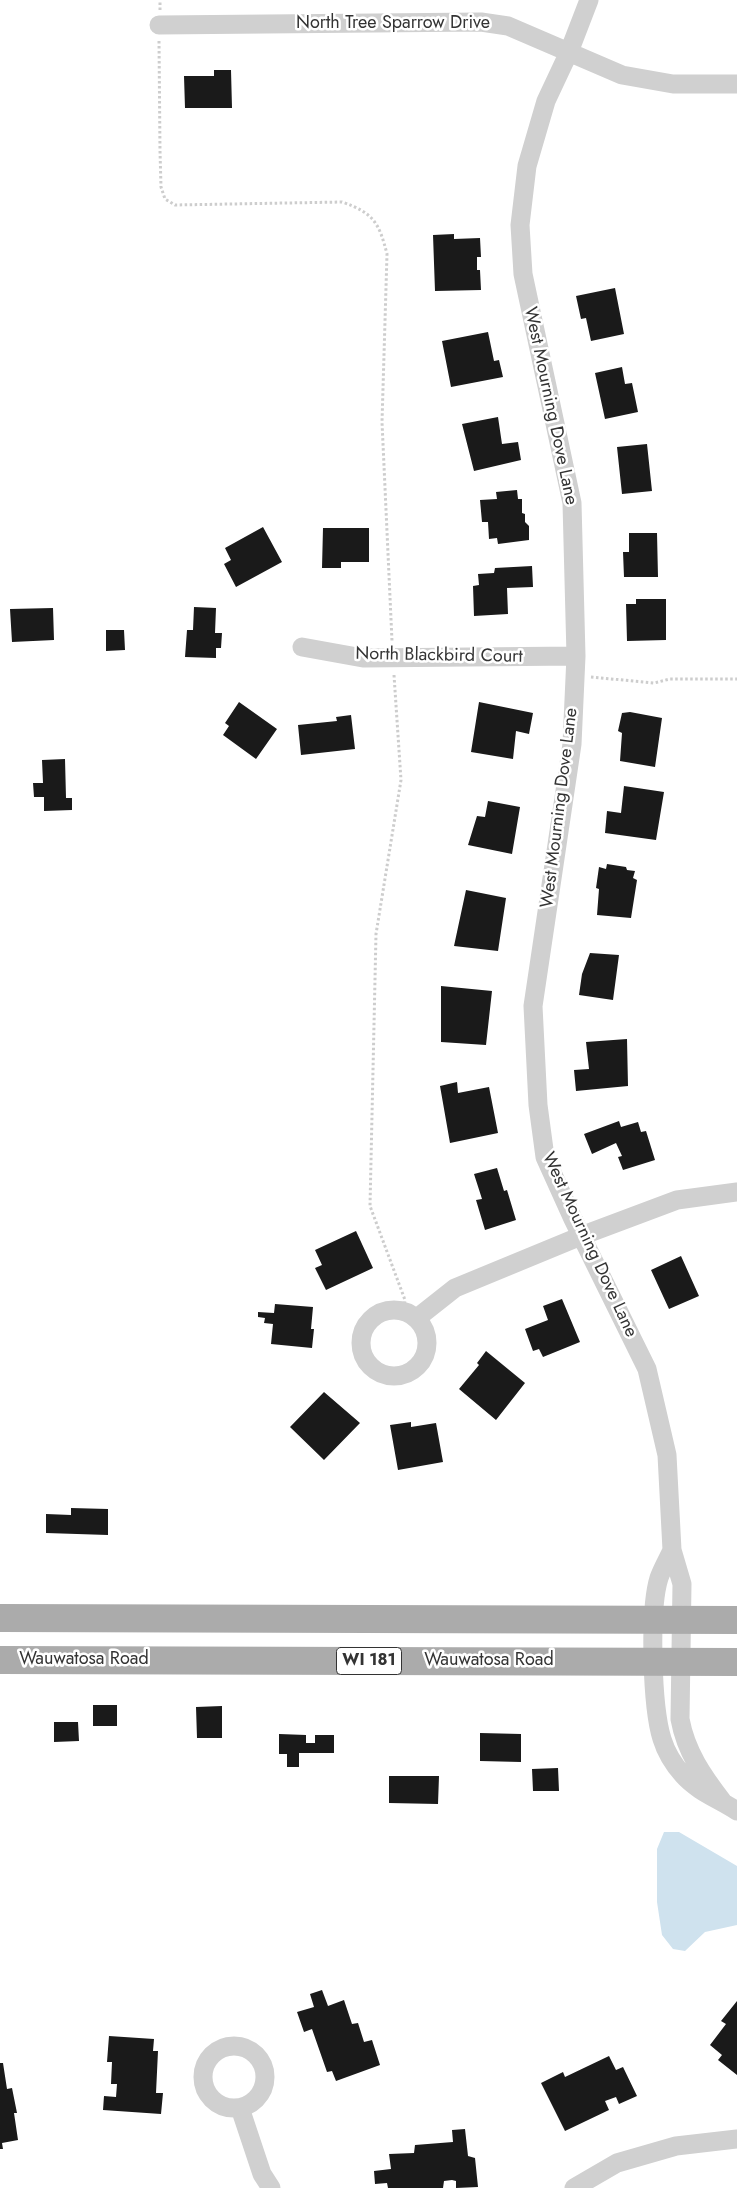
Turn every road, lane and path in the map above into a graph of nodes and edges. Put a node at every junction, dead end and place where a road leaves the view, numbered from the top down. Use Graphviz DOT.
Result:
graph roads {
  1 [pos="160,0"];
  2 [pos="589,0"];
  3 [pos="159,25"];
  4 [pos="569,52"];
  5 [pos="737,84"];
  6 [pos="302,647"];
  7 [pos="576,656"];
  8 [pos="393,659"];
  9 [pos="575,678"];
  10 [pos="737,678"];
  11 [pos="737,1192"];
  12 [pos="581,1236"];
  13 [pos="410,1315"];
  14 [pos="672,1550"];
  15 [pos="0,1618"];
  16 [pos="654,1619"];
  17 [pos="681,1619"];
  18 [pos="737,1620"];
  19 [pos="0,1660"];
  20 [pos="667,1661"];
  21 [pos="737,1662"];
  22 [pos="730,1806"];
  23 [pos="240,2108"];
  24 [pos="737,2139"];
  25 [pos="272,2188"];
  26 [pos="574,2188"];
  1 -- 3 [label="path"];
  2 -- 4 [label="street, West Mourning Dove Lane"];
  3 -- 4 [label="street, North Tree Sparrow Drive"];
  3 -- 8 [label="path"];
  4 -- 5 [label="street, North Tree Sparrow Drive"];
  4 -- 7 [label="street, West Mourning Dove Lane"];
  6 -- 8 [label="street, North Blackbird Court"];
  7 -- 8 [label="street, North Blackbird Court"];
  7 -- 9 [label="street, West Mourning Dove Lane"];
  8 -- 13 [label="path"];
  9 -- 10 [label="path"];
  9 -- 12 [label="street, West Mourning Dove Lane"];
  11 -- 12 [label="street"];
  12 -- 13 [label="street"];
  12 -- 14 [label="street, West Mourning Dove Lane"];
  14 -- 16 [label="street"];
  14 -- 17 [label="street"];
  15 -- 16 [label="main road"];
  16 -- 17 [label="main road"];
  16 -- 20 [label="street"];
  17 -- 18 [label="main road"];
  17 -- 20 [label="street"];
  19 -- 20 [label="main road, Wauwatosa Road / WI 181"];
  20 -- 21 [label="main road, Wauwatosa Road / WI 181"];
  20 -- 22 [label="street"];
  20 -- 22 [label="street"];
  23 -- 25 [label="street"];
  24 -- 26 [label="street"];
}
